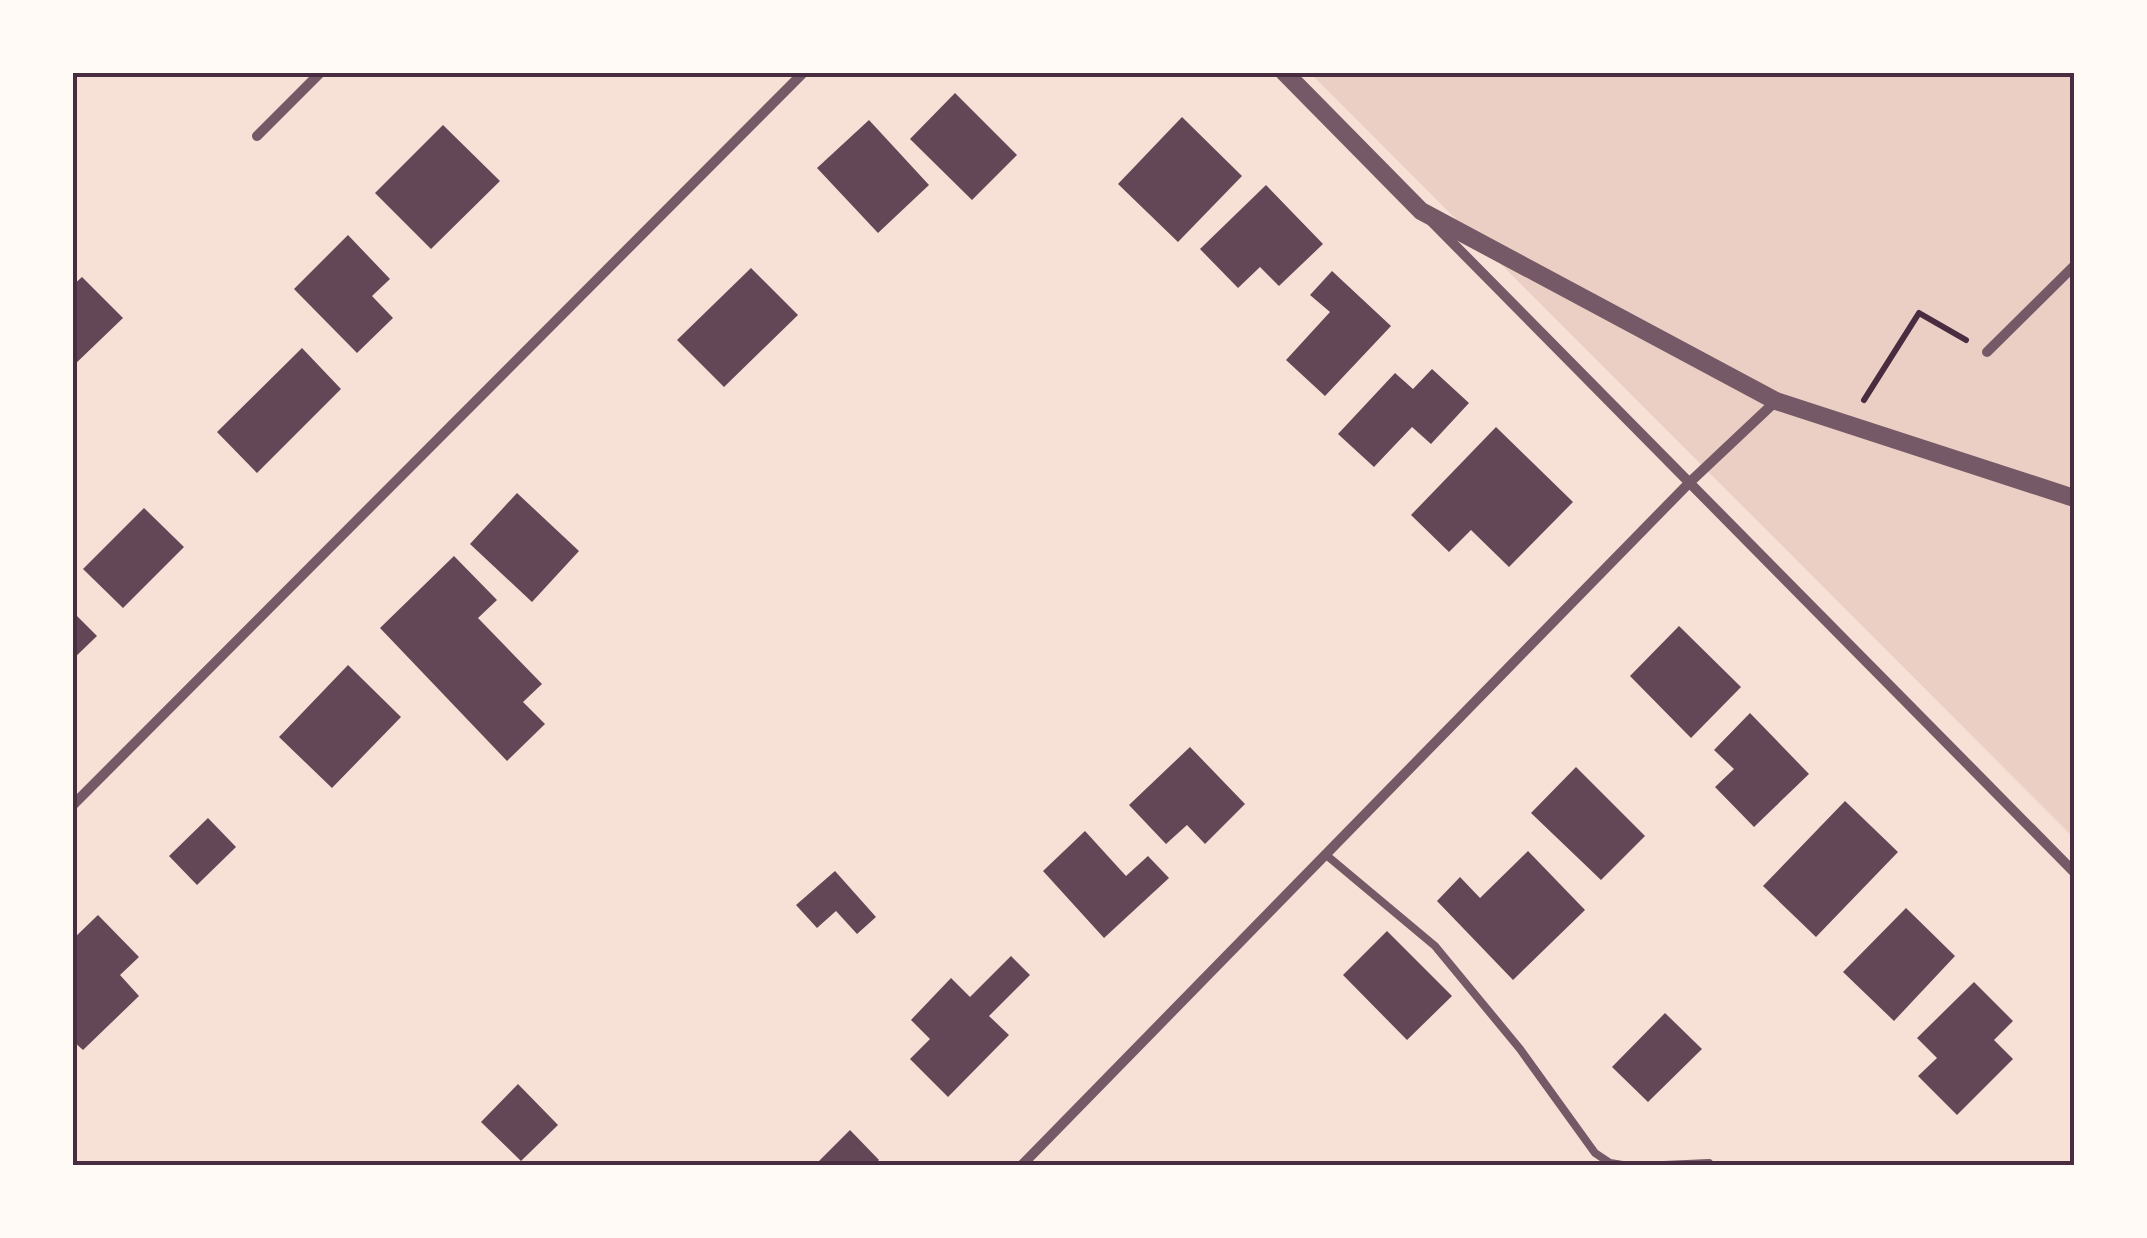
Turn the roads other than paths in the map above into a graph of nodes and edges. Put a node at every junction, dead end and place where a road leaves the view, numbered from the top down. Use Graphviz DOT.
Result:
graph roads {
  1 [pos="321,72"];
  2 [pos="804,72"];
  3 [pos="1284,72"];
  4 [pos="258,136"];
  5 [pos="1421,212"];
  6 [pos="2074,266"];
  7 [pos="1987,352"];
  8 [pos="1776,402"];
  9 [pos="1690,482"];
  10 [pos="2074,498"];
  11 [pos="72,806"];
  12 [pos="1325,854"];
  13 [pos="2074,872"];
  14 [pos="1709,1163"];
  15 [pos="1021,1166"];
  16 [pos="1629,1166"];
  17 [pos="1641,1166"];
  1 -- 4 [label="street"];
  2 -- 11 [label="street"];
  3 -- 5 [label="street"];
  5 -- 8 [label="street"];
  5 -- 9 [label="street"];
  6 -- 7 [label="street"];
  8 -- 9 [label="street"];
  8 -- 10 [label="street"];
  9 -- 12 [label="street"];
  9 -- 13 [label="street"];
  12 -- 15 [label="street"];
  12 -- 16 [label="lane"];
  14 -- 17 [label="lane"];
}
